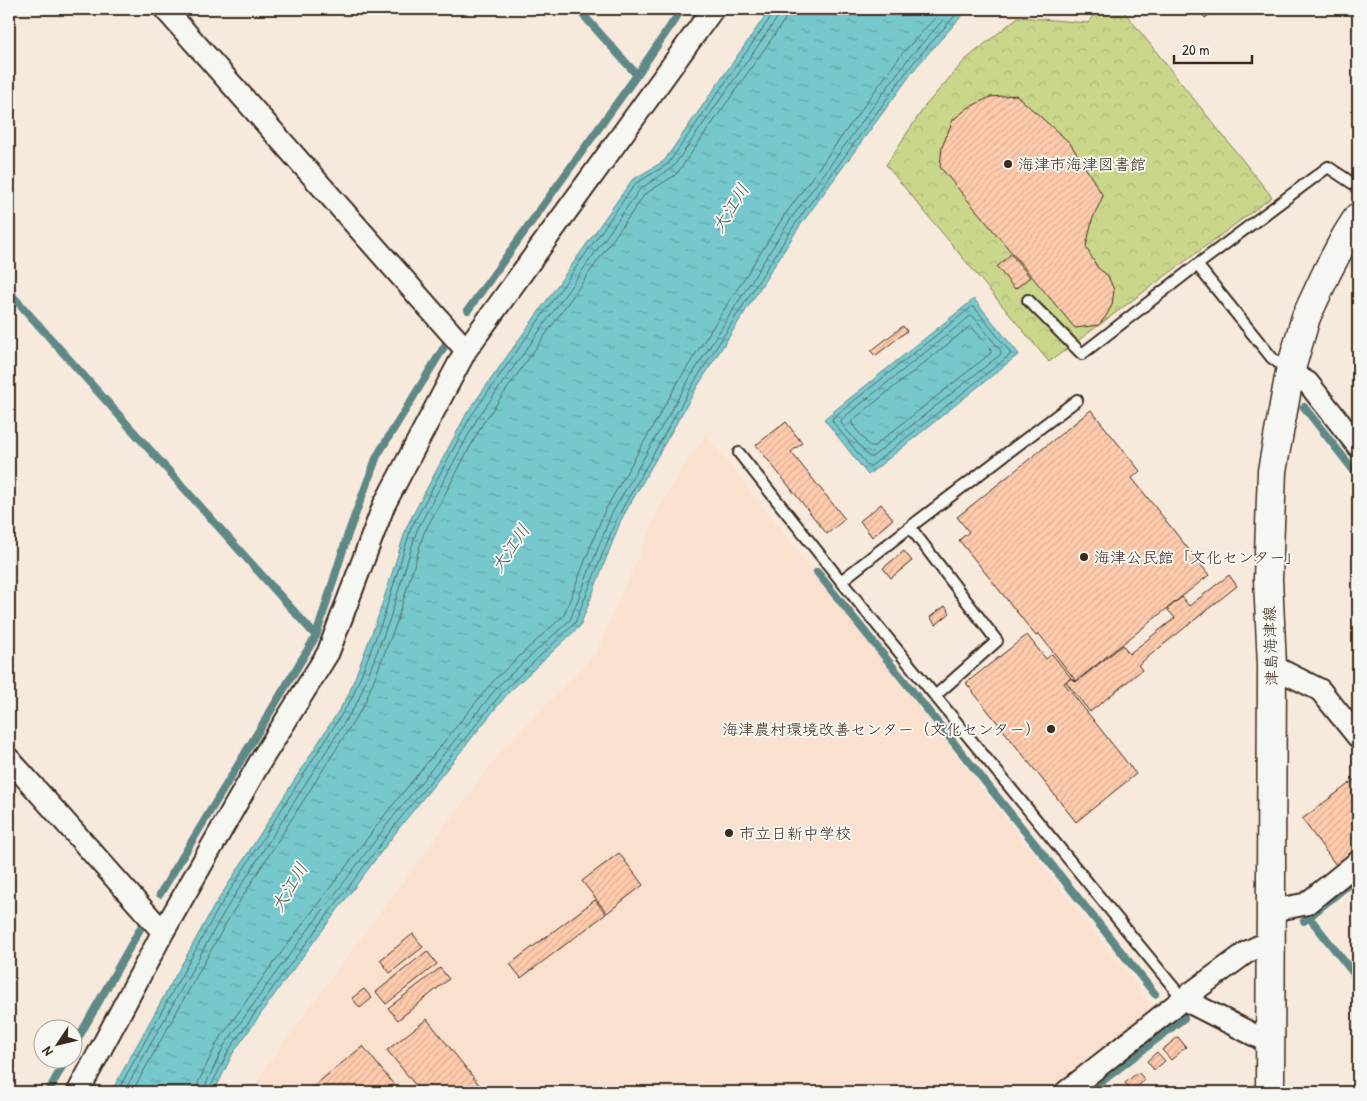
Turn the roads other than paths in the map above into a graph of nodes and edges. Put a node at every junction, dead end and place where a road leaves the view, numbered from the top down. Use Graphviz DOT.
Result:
graph roads {
  1 [pos="165,9"];
  2 [pos="713,9"];
  3 [pos="1358,187"];
  4 [pos="1358,216"];
  5 [pos="1197,265"];
  6 [pos="1028,300"];
  7 [pos="466,350"];
  8 [pos="1290,372"];
  9 [pos="1077,400"];
  10 [pos="1358,446"];
  11 [pos="739,453"];
  12 [pos="910,527"];
  13 [pos="842,581"];
  14 [pos="1272,666"];
  15 [pos="935,696"];
  16 [pos="1358,737"];
  17 [pos="9,758"];
  18 [pos="1358,862"];
  19 [pos="1271,907"];
  20 [pos="163,932"];
  21 [pos="1270,941"];
  22 [pos="1183,999"];
  23 [pos="1270,1042"];
  24 [pos="78,1092"];
  25 [pos="1066,1092"];
  26 [pos="1270,1092"];
  1 -- 7 [label="street"];
  2 -- 7 [label="street"];
  3 -- 5 [label="lane"];
  4 -- 8 [label="main road, 津島海津線"];
  5 -- 6 [label="lane"];
  5 -- 8 [label="lane"];
  7 -- 20 [label="street"];
  8 -- 10 [label="street"];
  8 -- 14 [label="main road, 津島海津線"];
  9 -- 12 [label="lane"];
  11 -- 13 [label="lane"];
  12 -- 13 [label="lane"];
  12 -- 15 [label="lane"];
  13 -- 15 [label="lane"];
  14 -- 16 [label="street"];
  14 -- 19 [label="main road, 津島海津線"];
  15 -- 22 [label="lane"];
  17 -- 20 [label="street"];
  18 -- 19 [label="street"];
  19 -- 21 [label="main road, 津島海津線"];
  20 -- 24 [label="street"];
  21 -- 22 [label="street"];
  21 -- 23 [label="main road, 津島海津線"];
  22 -- 23 [label="street"];
  22 -- 25 [label="street"];
  23 -- 26 [label="main road, 津島海津線"];
}
